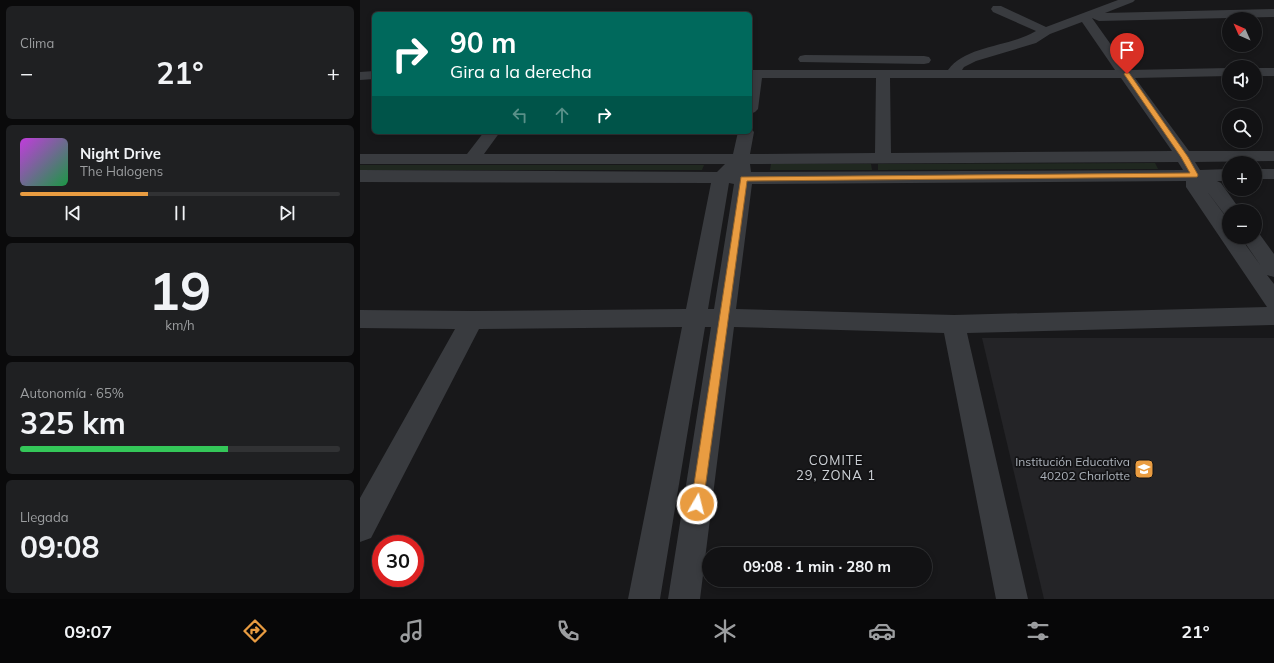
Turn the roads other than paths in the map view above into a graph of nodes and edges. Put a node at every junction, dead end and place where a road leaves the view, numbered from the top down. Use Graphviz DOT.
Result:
graph roads {
  1 [pos="1100,0"];
  2 [pos="1129,0"];
  3 [pos="1112,6"];
  4 [pos="997,9"];
  5 [pos="1274,13"];
  6 [pos="1086,17"];
  7 [pos="1046,31"];
  8 [pos="805,59"];
  9 [pos="963,62"];
  10 [pos="1222,72"];
  11 [pos="1262,72"];
  12 [pos="1274,72"];
  13 [pos="753,74"];
  14 [pos="1127,74"];
  15 [pos="372,75"];
  16 [pos="883,75"];
  17 [pos="951,75"];
  18 [pos="360,76"];
  19 [pos="752,86"];
  20 [pos="491,134"];
  21 [pos="745,134"];
  22 [pos="1274,156"];
  23 [pos="1184,157"];
  24 [pos="883,158"];
  25 [pos="360,159"];
  26 [pos="472,159"];
  27 [pos="735,172"];
  28 [pos="1262,174"];
  29 [pos="1274,174"];
  30 [pos="1195,175"];
  31 [pos="1222,175"];
  32 [pos="360,176"];
  33 [pos="1227,204"];
  34 [pos="1222,227"];
  35 [pos="1234,244"];
  36 [pos="1256,244"];
  37 [pos="1274,269"];
  38 [pos="1274,301"];
  39 [pos="1274,316"];
  40 [pos="695,318"];
  41 [pos="723,318"];
  42 [pos="360,319"];
  43 [pos="472,320"];
  44 [pos="954,324"];
  45 [pos="360,527"];
  46 [pos="644,599"];
  47 [pos="684,599"];
  48 [pos="1012,599"];
  1 -- 3 [label="street"];
  2 -- 3 [label="street"];
  3 -- 6 [label="street"];
  4 -- 7 [label="street"];
  5 -- 6 [label="street"];
  6 -- 7 [label="street"];
  6 -- 14 [label="street"];
  7 -- 9 [label="street"];
  8 -- 9 [label="street"];
  9 -- 17 [label="street"];
  10 -- 14 [label="street"];
  11 -- 12 [label="street"];
  13 -- 16 [label="street"];
  13 -- 19 [label="street"];
  14 -- 17 [label="street"];
  14 -- 23 [label="street"];
  15 -- 18 [label="street"];
  16 -- 17 [label="street"];
  16 -- 24 [label="street"];
  20 -- 26 [label="street"];
  21 -- 27 [label="street"];
  22 -- 23 [label="street"];
  23 -- 24 [label="street"];
  23 -- 30 [label="street"];
  24 -- 27 [label="street"];
  25 -- 26 [label="street"];
  26 -- 27 [label="street"];
  27 -- 30 [label="street"];
  27 -- 32 [label="street"];
  27 -- 40 [label="street"];
  27 -- 41 [label="street"];
  28 -- 29 [label="street"];
  30 -- 31 [label="street"];
  30 -- 33 [label="street"];
  30 -- 34 [label="street"];
  35 -- 38 [label="street"];
  36 -- 37 [label="street"];
  39 -- 44 [label="street"];
  40 -- 41 [label="street"];
  40 -- 43 [label="street"];
  40 -- 46 [label="street"];
  41 -- 44 [label="street"];
  41 -- 47 [label="street"];
  42 -- 43 [label="street"];
  43 -- 45 [label="street"];
  44 -- 48 [label="street"];
}
